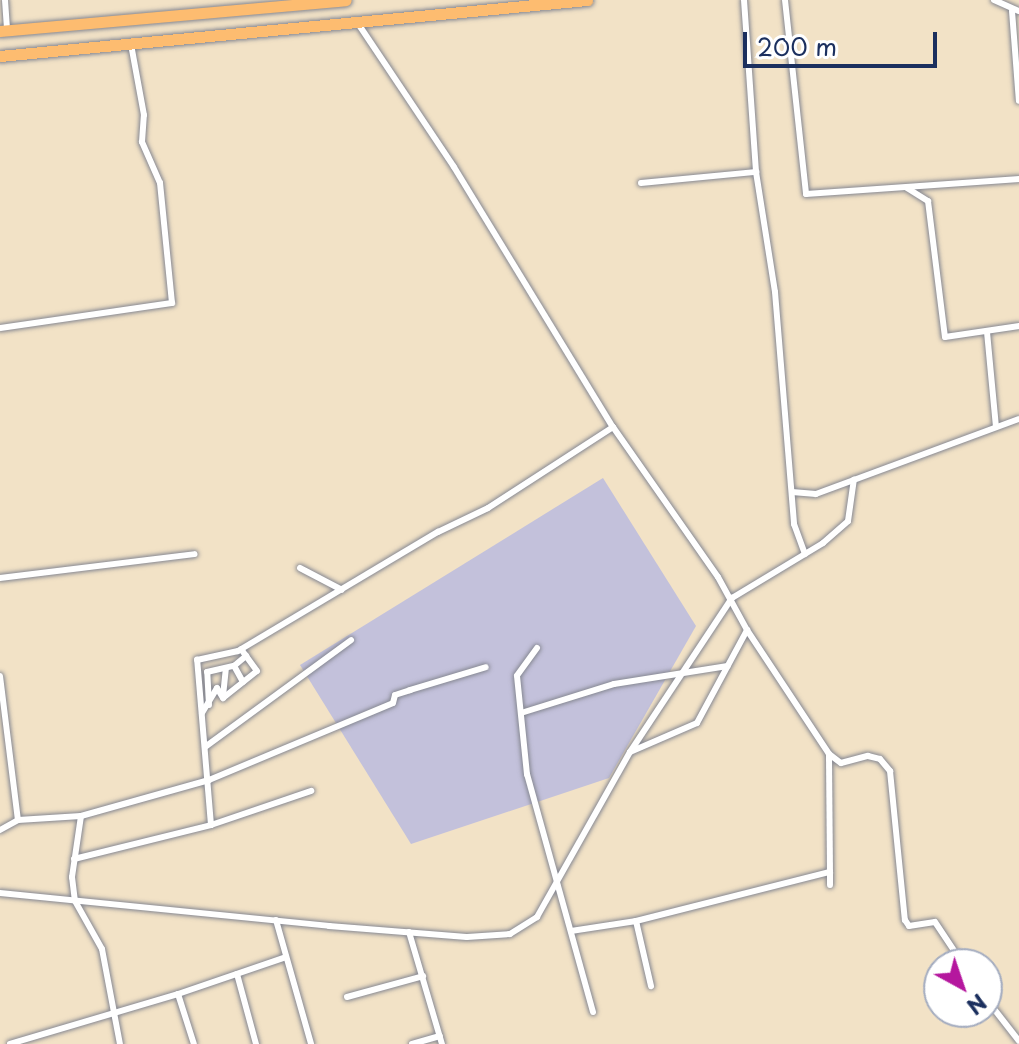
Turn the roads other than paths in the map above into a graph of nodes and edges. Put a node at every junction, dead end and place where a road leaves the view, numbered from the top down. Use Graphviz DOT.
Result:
graph roads {
  1 [pos="5,0"];
  2 [pos="346,0"];
  3 [pos="587,0"];
  4 [pos="744,0"];
  5 [pos="785,0"];
  6 [pos="994,0"];
  7 [pos="322,1"];
  8 [pos="1015,11"];
  9 [pos="357,22"];
  10 [pos="4,30"];
  11 [pos="131,44"];
  12 [pos="0,56"];
  13 [pos="1019,101"];
  14 [pos="756,172"];
  15 [pos="1019,179"];
  16 [pos="641,183"];
  17 [pos="904,187"];
  18 [pos="1019,326"];
  19 [pos="0,328"];
  20 [pos="987,332"];
  21 [pos="1019,419"];
  22 [pos="613,427"];
  23 [pos="996,427"];
  24 [pos="854,479"];
  25 [pos="792,492"];
  26 [pos="195,554"];
  27 [pos="805,554"];
  28 [pos="300,568"];
  29 [pos="0,578"];
  30 [pos="342,590"];
  31 [pos="732,598"];
  32 [pos="747,630"];
  33 [pos="351,640"];
  34 [pos="537,648"];
  35 [pos="241,649"];
  36 [pos="246,656"];
  37 [pos="728,666"];
  38 [pos="230,667"];
  39 [pos="486,667"];
  40 [pos="0,676"];
  41 [pos="677,676"];
  42 [pos="243,682"];
  43 [pos="223,698"];
  44 [pos="209,708"];
  45 [pos="202,713"];
  46 [pos="521,713"];
  47 [pos="205,747"];
  48 [pos="630,752"];
  49 [pos="829,754"];
  50 [pos="209,780"];
  51 [pos="311,791"];
  52 [pos="81,816"];
  53 [pos="18,820"];
  54 [pos="211,825"];
  55 [pos="0,830"];
  56 [pos="74,859"];
  57 [pos="830,872"];
  58 [pos="558,879"];
  59 [pos="830,885"];
  60 [pos="0,893"];
  61 [pos="75,901"];
  62 [pos="276,920"];
  63 [pos="636,921"];
  64 [pos="571,931"];
  65 [pos="409,932"];
  66 [pos="952,948"];
  67 [pos="286,957"];
  68 [pos="237,974"];
  69 [pos="423,976"];
  70 [pos="651,986"];
  71 [pos="178,994"];
  72 [pos="347,997"];
  73 [pos="593,1012"];
  74 [pos="112,1015"];
  75 [pos="1003,1024"];
  76 [pos="440,1036"];
  77 [pos="1014,1041"];
  78 [pos="10,1044"];
  79 [pos="120,1044"];
  80 [pos="194,1044"];
  81 [pos="256,1044"];
  82 [pos="311,1044"];
  83 [pos="412,1044"];
  84 [pos="442,1044"];
  1 -- 10 [label="street"];
  2 -- 7 [label="highway"];
  3 -- 9 [label="highway"];
  4 -- 14 [label="street"];
  5 -- 17 [label="street"];
  6 -- 8 [label="street"];
  7 -- 10 [label="highway"];
  8 -- 13 [label="street"];
  9 -- 11 [label="highway"];
  9 -- 22 [label="street"];
  11 -- 12 [label="highway"];
  11 -- 19 [label="street"];
  14 -- 16 [label="street"];
  14 -- 25 [label="street"];
  15 -- 17 [label="street"];
  17 -- 20 [label="street"];
  18 -- 20 [label="street"];
  20 -- 23 [label="street"];
  21 -- 23 [label="street"];
  22 -- 30 [label="street"];
  22 -- 31 [label="street"];
  23 -- 24 [label="street"];
  24 -- 25 [label="street"];
  24 -- 27 [label="street"];
  25 -- 27 [label="street"];
  26 -- 29 [label="street"];
  27 -- 31 [label="street"];
  28 -- 30 [label="street"];
  30 -- 35 [label="street"];
  31 -- 32 [label="street"];
  31 -- 41 [label="street"];
  32 -- 37 [label="street"];
  32 -- 49 [label="street"];
  33 -- 47 [label="street"];
  34 -- 46 [label="street"];
  35 -- 36 [label="street"];
  35 -- 45 [label="street"];
  36 -- 38 [label="street"];
  36 -- 42 [label="street"];
  37 -- 41 [label="street"];
  37 -- 48 [label="street"];
  38 -- 42 [label="street"];
  38 -- 43 [label="street"];
  38 -- 44 [label="street"];
  39 -- 50 [label="street"];
  40 -- 53 [label="street"];
  41 -- 46 [label="street"];
  41 -- 48 [label="street"];
  42 -- 43 [label="street"];
  43 -- 44 [label="street"];
  44 -- 45 [label="street"];
  45 -- 47 [label="street"];
  46 -- 58 [label="street"];
  47 -- 50 [label="street"];
  48 -- 58 [label="street"];
  49 -- 57 [label="street"];
  49 -- 66 [label="street"];
  50 -- 52 [label="street"];
  50 -- 54 [label="street"];
  51 -- 54 [label="street"];
  52 -- 53 [label="street"];
  52 -- 56 [label="street"];
  53 -- 55 [label="street"];
  54 -- 56 [label="street"];
  56 -- 61 [label="street"];
  57 -- 59 [label="street"];
  57 -- 63 [label="street"];
  58 -- 64 [label="street"];
  58 -- 65 [label="street"];
  60 -- 61 [label="street"];
  61 -- 62 [label="street"];
  61 -- 74 [label="street"];
  62 -- 65 [label="street"];
  62 -- 67 [label="street"];
  63 -- 64 [label="street"];
  63 -- 70 [label="street"];
  64 -- 73 [label="street"];
  65 -- 69 [label="street"];
  67 -- 68 [label="street"];
  67 -- 82 [label="street"];
  68 -- 71 [label="street"];
  68 -- 81 [label="street"];
  69 -- 72 [label="street"];
  69 -- 76 [label="street"];
  71 -- 74 [label="street"];
  71 -- 80 [label="street"];
  74 -- 78 [label="street"];
  74 -- 79 [label="street"];
  75 -- 77 [label="street"];
  76 -- 83 [label="street"];
  76 -- 84 [label="street"];
}
